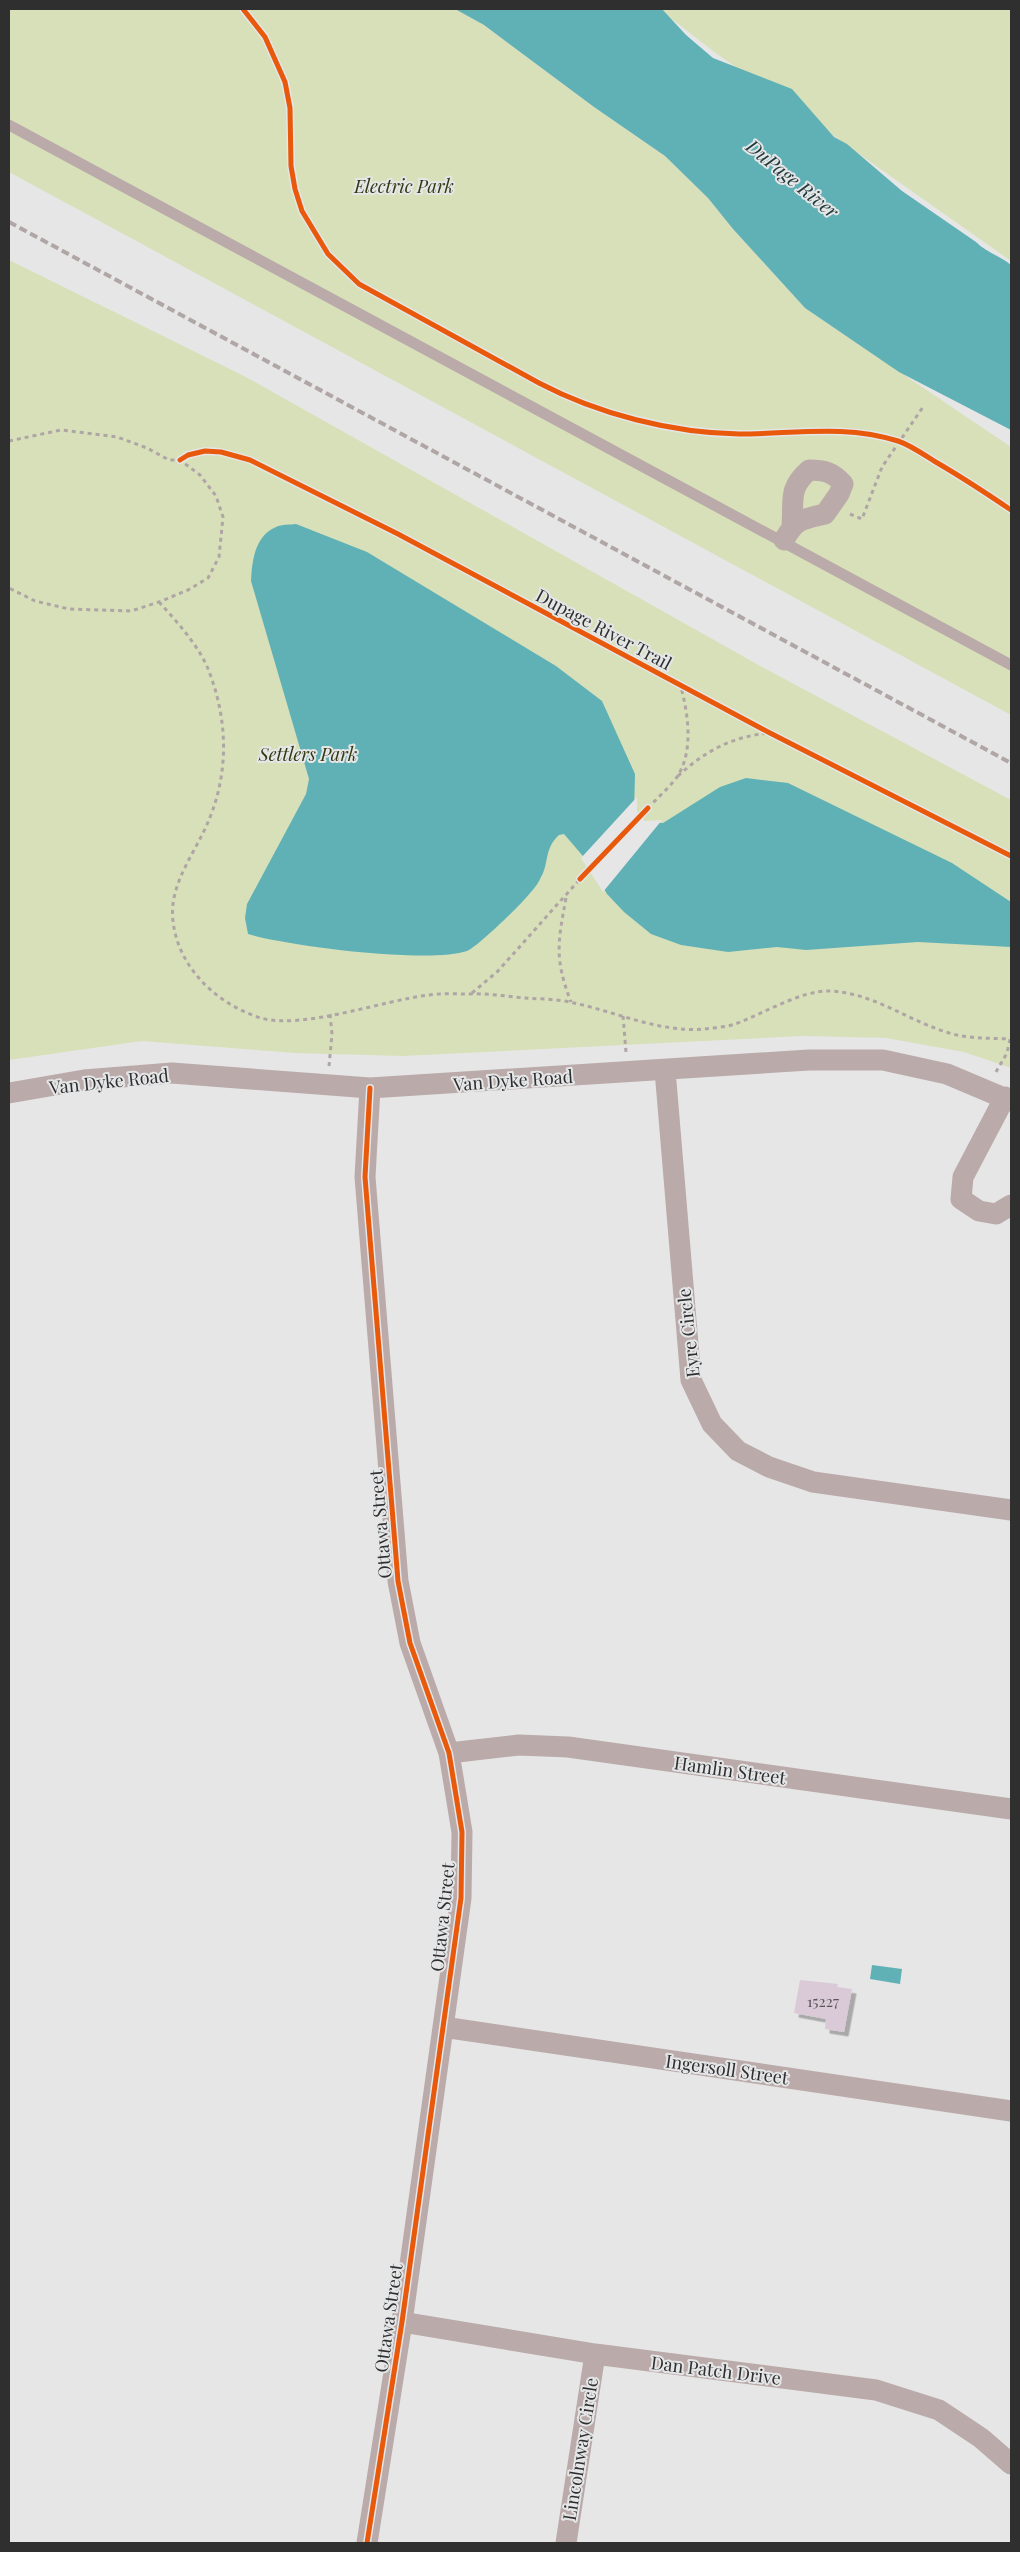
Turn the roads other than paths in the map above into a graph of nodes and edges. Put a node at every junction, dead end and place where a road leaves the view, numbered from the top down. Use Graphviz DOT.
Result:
graph roads {
  1 [pos="9,125"];
  2 [pos="788,533"];
  3 [pos="1011,664"];
  4 [pos="665,1070"];
  5 [pos="370,1088"];
  6 [pos="9,1093"];
  7 [pos="1001,1096"];
  8 [pos="1011,1205"];
  9 [pos="1011,1510"];
  10 [pos="449,1753"];
  11 [pos="1011,1809"];
  12 [pos="443,2027"];
  13 [pos="1011,2111"];
  14 [pos="402,2322"];
  15 [pos="595,2354"];
  16 [pos="1011,2464"];
  17 [pos="367,2543"];
  18 [pos="566,2543"];
  1 -- 2 [label="lane"];
  2 -- 2 [label="street"];
  2 -- 3 [label="lane"];
  4 -- 5 [label="street, Van Dyke Road"];
  4 -- 7 [label="street, Van Dyke Road"];
  4 -- 9 [label="street, Eyre Circle"];
  5 -- 6 [label="street, Van Dyke Road"];
  5 -- 10 [label="street, Ottawa Street"];
  7 -- 8 [label="street"];
  10 -- 11 [label="street, Hamlin Street"];
  10 -- 12 [label="street, Ottawa Street"];
  12 -- 13 [label="street, Ingersoll Street"];
  12 -- 14 [label="street, Ottawa Street"];
  14 -- 15 [label="street, Dan Patch Drive"];
  14 -- 17 [label="street, Ottawa Street"];
  15 -- 16 [label="street, Dan Patch Drive"];
  15 -- 18 [label="street, Lincolnway Circle"];
}
